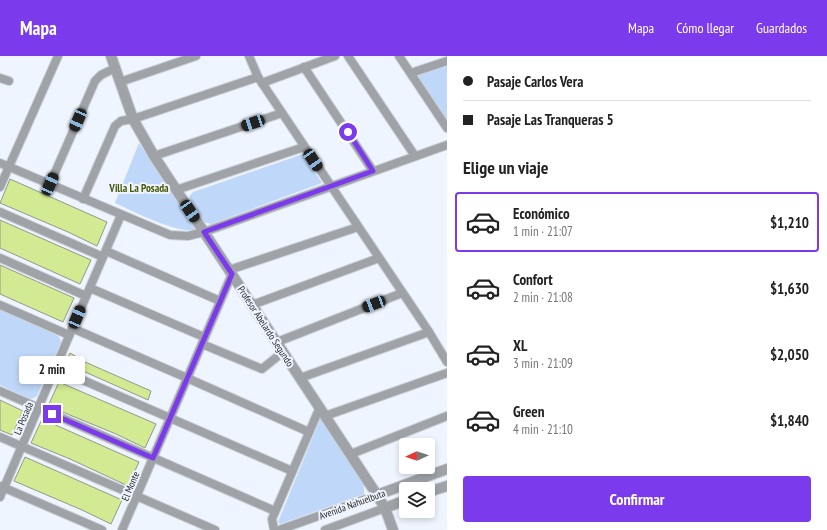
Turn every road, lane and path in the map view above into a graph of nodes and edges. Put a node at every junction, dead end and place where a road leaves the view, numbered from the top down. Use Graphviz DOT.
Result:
graph roads {
  1 [pos="111,56"];
  2 [pos="196,56"];
  3 [pos="249,56"];
  4 [pos="335,56"];
  5 [pos="348,56"];
  6 [pos="399,56"];
  7 [pos="56,57"];
  8 [pos="447,61"];
  9 [pos="304,67"];
  10 [pos="115,68"];
  11 [pos="410,73"];
  12 [pos="0,78"];
  13 [pos="260,80"];
  14 [pos="9,81"];
  15 [pos="120,82"];
  16 [pos="282,113"];
  17 [pos="133,119"];
  18 [pos="447,128"];
  19 [pos="447,144"];
  20 [pos="304,147"];
  21 [pos="154,156"];
  22 [pos="415,156"];
  23 [pos="0,163"];
  24 [pos="9,167"];
  25 [pos="373,171"];
  26 [pos="50,184"];
  27 [pos="330,186"];
  28 [pos="0,187"];
  29 [pos="176,190"];
  30 [pos="84,198"];
  31 [pos="0,212"];
  32 [pos="121,214"];
  33 [pos="358,227"];
  34 [pos="204,232"];
  35 [pos="104,254"];
  36 [pos="0,258"];
  37 [pos="379,258"];
  38 [pos="231,272"];
  39 [pos="90,288"];
  40 [pos="402,293"];
  41 [pos="86,296"];
  42 [pos="220,301"];
  43 [pos="0,305"];
  44 [pos="252,305"];
  45 [pos="71,332"];
  46 [pos="429,332"];
  47 [pos="203,341"];
  48 [pos="277,342"];
  49 [pos="284,352"];
  50 [pos="447,362"];
  51 [pos="55,368"];
  52 [pos="447,373"];
  53 [pos="187,378"];
  54 [pos="300,378"];
  55 [pos="0,392"];
  56 [pos="38,408"];
  57 [pos="323,411"];
  58 [pos="447,416"];
  59 [pos="170,418"];
  60 [pos="309,432"];
  61 [pos="0,437"];
  62 [pos="22,446"];
  63 [pos="351,454"];
  64 [pos="153,458"];
  65 [pos="447,469"];
  66 [pos="292,471"];
  67 [pos="447,486"];
  68 [pos="2,487"];
  69 [pos="435,490"];
  70 [pos="377,494"];
  71 [pos="136,496"];
  72 [pos="0,497"];
  73 [pos="399,503"];
  74 [pos="385,508"];
  75 [pos="275,511"];
  76 [pos="102,530"];
  77 [pos="122,530"];
  78 [pos="215,530"];
  79 [pos="274,530"];
  80 [pos="279,530"];
  81 [pos="325,530"];
  82 [pos="393,530"];
  1 -- 10 [label="street, Profesor Abelardo Segundo"];
  2 -- 15 [label="street"];
  3 -- 13 [label="street"];
  4 -- 9 [label="street"];
  5 -- 22 [label="street"];
  6 -- 11 [label="street"];
  7 -- 24 [label="street"];
  8 -- 11 [label="street"];
  9 -- 13 [label="street"];
  9 -- 25 [label="street"];
  10 -- 15 [label="street, Profesor Abelardo Segundo"];
  10 -- 26 [label="street"];
  11 -- 18 [label="street"];
  12 -- 14 [label="street"];
  13 -- 16 [label="street"];
  13 -- 17 [label="street"];
  15 -- 17 [label="street, Profesor Abelardo Segundo"];
  16 -- 20 [label="street"];
  16 -- 21 [label="street"];
  17 -- 21 [label="street, Profesor Abelardo Segundo"];
  17 -- 30 [label="street"];
  19 -- 22 [label="street"];
  20 -- 27 [label="street"];
  20 -- 29 [label="street"];
  21 -- 29 [label="street, Profesor Abelardo Segundo"];
  22 -- 25 [label="street"];
  23 -- 24 [label="street"];
  24 -- 26 [label="street"];
  24 -- 28 [label="street"];
  25 -- 27 [label="street"];
  26 -- 30 [label="street"];
  27 -- 33 [label="street"];
  27 -- 34 [label="street"];
  29 -- 34 [label="street, Profesor Abelardo Segundo"];
  30 -- 32 [label="street"];
  31 -- 35 [label="street"];
  32 -- 34 [label="street"];
  32 -- 35 [label="street, La Posada"];
  33 -- 37 [label="street"];
  33 -- 38 [label="street"];
  34 -- 38 [label="street, Profesor Abelardo Segundo"];
  35 -- 39 [label="street, La Posada"];
  35 -- 42 [label="street"];
  36 -- 41 [label="street"];
  37 -- 40 [label="street"];
  37 -- 44 [label="street"];
  38 -- 42 [label="street, El Monte"];
  38 -- 44 [label="street, Profesor Abelardo Segundo"];
  39 -- 41 [label="street, La Posada"];
  39 -- 47 [label="street"];
  40 -- 46 [label="street"];
  40 -- 48 [label="street"];
  41 -- 45 [label="street, La Posada"];
  42 -- 47 [label="street, El Monte"];
  43 -- 45 [label="street"];
  44 -- 48 [label="street, Profesor Abelardo Segundo"];
  45 -- 51 [label="street, La Posada"];
  45 -- 53 [label="street"];
  46 -- 50 [label="street"];
  46 -- 54 [label="street"];
  47 -- 49 [label="street"];
  47 -- 53 [label="street, El Monte"];
  48 -- 49 [label="street, Profesor Abelardo Segundo"];
  49 -- 54 [label="street, Profesor Abelardo Segundo"];
  51 -- 56 [label="street, La Posada"];
  51 -- 59 [label="street"];
  52 -- 57 [label="street"];
  53 -- 59 [label="street, El Monte"];
  53 -- 60 [label="street"];
  54 -- 57 [label="street, Profesor Abelardo Segundo"];
  55 -- 56 [label="street"];
  56 -- 62 [label="street, La Posada"];
  56 -- 64 [label="street"];
  57 -- 60 [label="street"];
  57 -- 63 [label="street, Profesor Abelardo Segundo"];
  58 -- 63 [label="street"];
  59 -- 64 [label="street, El Monte"];
  59 -- 66 [label="street"];
  60 -- 66 [label="street"];
  61 -- 62 [label="street"];
  62 -- 68 [label="street, La Posada"];
  62 -- 71 [label="street"];
  63 -- 70 [label="street, Profesor Abelardo Segundo"];
  64 -- 71 [label="street, El Monte"];
  64 -- 75 [label="street"];
  65 -- 70 [label="street, Avenida Nahuelbuta"];
  66 -- 75 [label="street"];
  67 -- 69 [label="street"];
  68 -- 72 [label="street, La Posada"];
  68 -- 76 [label="street"];
  70 -- 74 [label="street, Profesor Abelardo Segundo"];
  70 -- 80 [label="street, Avenida Nahuelbuta"];
  71 -- 77 [label="street, El Monte"];
  71 -- 78 [label="street"];
  73 -- 74 [label="street, Avenida Nahuelbuta"];
  74 -- 81 [label="street, Avenida Nahuelbuta"];
  74 -- 82 [label="street, Profesor Abelardo Segundo"];
  75 -- 79 [label="street"];
}
